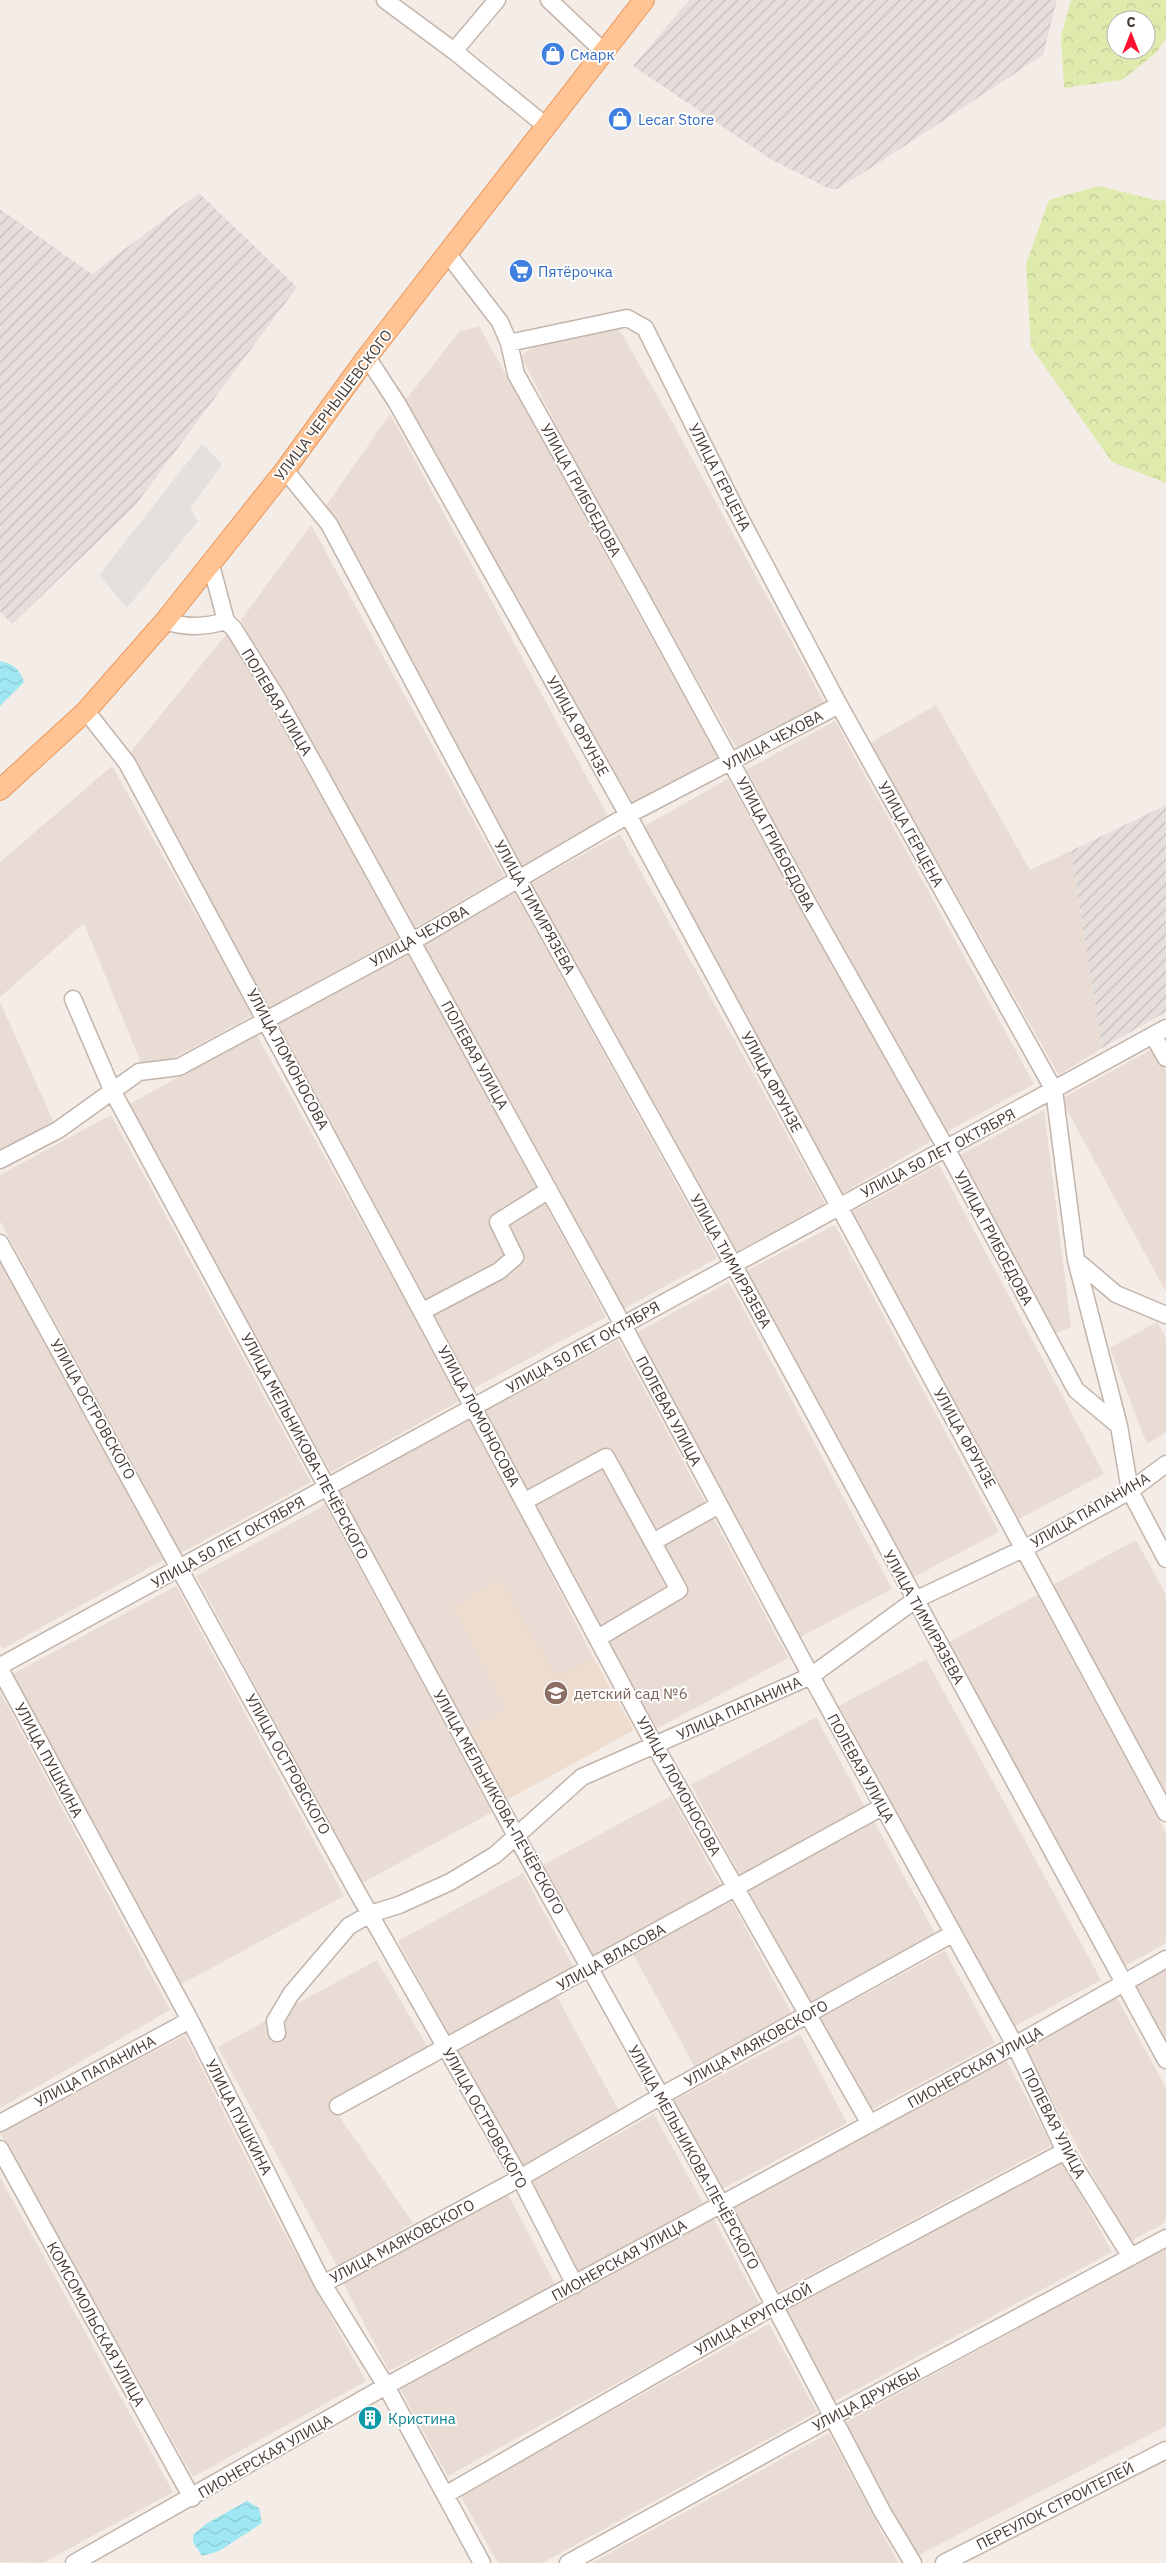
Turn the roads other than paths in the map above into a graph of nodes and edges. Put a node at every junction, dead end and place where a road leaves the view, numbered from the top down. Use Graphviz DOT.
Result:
graph roads {
  1 [pos="385,0"];
  2 [pos="498,0"];
  3 [pos="549,0"];
  4 [pos="644,0"];
  5 [pos="454,51"];
  6 [pos="604,52"];
  7 [pos="546,126"];
  8 [pos="447,253"];
  9 [pos="509,343"];
  10 [pos="367,357"];
  11 [pos="285,470"];
  12 [pos="210,565"];
  13 [pos="165,621"];
  14 [pos="226,621"];
  15 [pos="839,705"];
  16 [pos="86,711"];
  17 [pos="732,762"];
  18 [pos="0,790"];
  19 [pos="628,815"];
  20 [pos="519,880"];
  21 [pos="412,940"];
  22 [pos="73,999"];
  23 [pos="267,1019"];
  24 [pos="1160,1032"];
  25 [pos="1166,1058"];
  26 [pos="1054,1090"];
  27 [pos="113,1092"];
  28 [pos="946,1148"];
  29 [pos="0,1160"];
  30 [pos="549,1190"];
  31 [pos="838,1206"];
  32 [pos="0,1243"];
  33 [pos="1076,1260"];
  34 [pos="733,1264"];
  35 [pos="423,1311"];
  36 [pos="1166,1315"];
  37 [pos="623,1325"];
  38 [pos="474,1407"];
  39 [pos="1120,1426"];
  40 [pos="1166,1464"];
  41 [pos="328,1488"];
  42 [pos="1130,1490"];
  43 [pos="525,1501"];
  44 [pos="719,1504"];
  45 [pos="653,1542"];
  46 [pos="1025,1548"];
  47 [pos="1166,1559"];
  48 [pos="181,1568"];
  49 [pos="914,1600"];
  50 [pos="598,1638"];
  51 [pos="0,1667"];
  52 [pos="811,1676"];
  53 [pos="656,1746"];
  54 [pos="882,1807"];
  55 [pos="1166,1813"];
  56 [pos="516,1834"];
  57 [pos="736,1889"];
  58 [pos="370,1914"];
  59 [pos="952,1934"];
  60 [pos="1166,1959"];
  61 [pos="590,1969"];
  62 [pos="1125,1984"];
  63 [pos="808,2014"];
  64 [pos="190,2020"];
  65 [pos="276,2033"];
  66 [pos="1015,2045"];
  67 [pos="445,2047"];
  68 [pos="1166,2060"];
  69 [pos="661,2096"];
  70 [pos="338,2106"];
  71 [pos="0,2123"];
  72 [pos="870,2124"];
  73 [pos="0,2149"];
  74 [pos="1065,2151"];
  75 [pos="520,2178"];
  76 [pos="721,2204"];
  77 [pos="1166,2238"];
  78 [pos="1131,2257"];
  79 [pos="323,2284"];
  80 [pos="575,2286"];
  81 [pos="774,2306"];
  82 [pos="386,2386"];
  83 [pos="832,2417"];
  84 [pos="1166,2450"];
  85 [pos="445,2494"];
  86 [pos="192,2498"];
  87 [pos="74,2563"];
  88 [pos="482,2563"];
  89 [pos="568,2563"];
  90 [pos="913,2563"];
  91 [pos="944,2563"];
  1 -- 5 [label="street"];
  2 -- 5 [label="street"];
  3 -- 6 [label="street"];
  4 -- 6 [label="main road, УЛИЦА ЧЕРНЫШЕВСКОГО"];
  5 -- 7 [label="street"];
  6 -- 7 [label="main road, УЛИЦА ЧЕРНЫШЕВСКОГО"];
  7 -- 8 [label="main road, УЛИЦА ЧЕРНЫШЕВСКОГО"];
  8 -- 9 [label="street, УЛИЦА ГРИБОЕДОВА"];
  8 -- 10 [label="main road, УЛИЦА ЧЕРНЫШЕВСКОГО"];
  9 -- 15 [label="street, УЛИЦА ГЕРЦЕНА"];
  9 -- 17 [label="street, УЛИЦА ГРИБОЕДОВА"];
  10 -- 11 [label="main road, УЛИЦА ЧЕРНЫШЕВСКОГО"];
  10 -- 19 [label="street, УЛИЦА ФРУНЗЕ"];
  11 -- 12 [label="main road, УЛИЦА ЧЕРНЫШЕВСКОГО"];
  11 -- 20 [label="street, УЛИЦА ТИМИРЯЗЕВА"];
  12 -- 13 [label="main road, УЛИЦА ЧЕРНЫШЕВСКОГО"];
  12 -- 14 [label="street, ПОЛЕВАЯ УЛИЦА"];
  13 -- 14 [label="street"];
  13 -- 16 [label="main road, УЛИЦА ЧЕРНЫШЕВСКОГО"];
  14 -- 21 [label="street, ПОЛЕВАЯ УЛИЦА"];
  15 -- 17 [label="street, УЛИЦА ЧЕХОВА"];
  15 -- 26 [label="street, УЛИЦА ГЕРЦЕНА"];
  16 -- 18 [label="main road, УЛИЦА ЧЕРНЫШЕВСКОГО"];
  16 -- 23 [label="street, УЛИЦА ЛОМОНОСОВА"];
  17 -- 19 [label="street, УЛИЦА ЧЕХОВА"];
  17 -- 28 [label="street, УЛИЦА ГРИБОЕДОВА"];
  19 -- 20 [label="street, УЛИЦА ЧЕХОВА"];
  19 -- 31 [label="street, УЛИЦА ФРУНЗЕ"];
  20 -- 21 [label="street, УЛИЦА ЧЕХОВА"];
  20 -- 34 [label="street, УЛИЦА ТИМИРЯЗЕВА"];
  21 -- 23 [label="street, УЛИЦА ЧЕХОВА"];
  21 -- 30 [label="street, ПОЛЕВАЯ УЛИЦА"];
  22 -- 27 [label="street, УЛИЦА МЕЛЬНИКОВА-ПЕЧЁРСКОГО"];
  23 -- 27 [label="street, УЛИЦА ЧЕХОВА"];
  23 -- 35 [label="street, УЛИЦА ЛОМОНОСОВА"];
  24 -- 25 [label="street"];
  24 -- 26 [label="street, УЛИЦА 50 ЛЕТ ОКТЯБРЯ"];
  26 -- 28 [label="street, УЛИЦА 50 ЛЕТ ОКТЯБРЯ"];
  26 -- 33 [label="street, УЛИЦА ГЕРЦЕНА"];
  27 -- 29 [label="street, УЛИЦА ЧЕХОВА"];
  27 -- 41 [label="street, УЛИЦА МЕЛЬНИКОВА-ПЕЧЁРСКОГО"];
  28 -- 31 [label="street, УЛИЦА 50 ЛЕТ ОКТЯБРЯ"];
  28 -- 39 [label="street, УЛИЦА ГРИБОЕДОВА"];
  30 -- 35 [label="street"];
  30 -- 37 [label="street, ПОЛЕВАЯ УЛИЦА"];
  31 -- 34 [label="street, УЛИЦА 50 ЛЕТ ОКТЯБРЯ"];
  31 -- 46 [label="street, УЛИЦА ФРУНЗЕ"];
  32 -- 48 [label="street, УЛИЦА ОСТРОВСКОГО"];
  33 -- 36 [label="street"];
  33 -- 39 [label="street, УЛИЦА ГЕРЦЕНА"];
  34 -- 37 [label="street, УЛИЦА 50 ЛЕТ ОКТЯБРЯ"];
  34 -- 49 [label="street, УЛИЦА ТИМИРЯЗЕВА"];
  35 -- 38 [label="street, УЛИЦА ЛОМОНОСОВА"];
  37 -- 38 [label="street, УЛИЦА 50 ЛЕТ ОКТЯБРЯ"];
  37 -- 44 [label="street, ПОЛЕВАЯ УЛИЦА"];
  38 -- 41 [label="street, УЛИЦА 50 ЛЕТ ОКТЯБРЯ"];
  38 -- 43 [label="street, УЛИЦА ЛОМОНОСОВА"];
  39 -- 42 [label="street, УЛИЦА ГЕРЦЕНА"];
  40 -- 42 [label="street, УЛИЦА ПАПАНИНА"];
  41 -- 48 [label="street, УЛИЦА 50 ЛЕТ ОКТЯБРЯ"];
  41 -- 56 [label="street, УЛИЦА МЕЛЬНИКОВА-ПЕЧЁРСКОГО"];
  42 -- 46 [label="street, УЛИЦА ПАПАНИНА"];
  42 -- 47 [label="street"];
  43 -- 45 [label="street"];
  43 -- 50 [label="street, УЛИЦА ЛОМОНОСОВА"];
  44 -- 45 [label="street"];
  44 -- 52 [label="street, ПОЛЕВАЯ УЛИЦА"];
  45 -- 50 [label="street"];
  46 -- 49 [label="street, УЛИЦА ПАПАНИНА"];
  46 -- 55 [label="street, УЛИЦА ФРУНЗЕ"];
  48 -- 51 [label="street, УЛИЦА 50 ЛЕТ ОКТЯБРЯ"];
  48 -- 58 [label="street, УЛИЦА ОСТРОВСКОГО"];
  49 -- 52 [label="street, УЛИЦА ПАПАНИНА"];
  49 -- 62 [label="street, УЛИЦА ТИМИРЯЗЕВА"];
  50 -- 53 [label="street, УЛИЦА ЛОМОНОСОВА"];
  51 -- 64 [label="street, УЛИЦА ПУШКИНА"];
  52 -- 53 [label="street, УЛИЦА ПАПАНИНА"];
  52 -- 54 [label="street, ПОЛЕВАЯ УЛИЦА"];
  53 -- 56 [label="street, УЛИЦА ПАПАНИНА"];
  53 -- 57 [label="street, УЛИЦА ЛОМОНОСОВА"];
  54 -- 57 [label="street, УЛИЦА ВЛАСОВА"];
  54 -- 59 [label="street, ПОЛЕВАЯ УЛИЦА"];
  56 -- 58 [label="street, УЛИЦА ПАПАНИНА"];
  56 -- 61 [label="street, УЛИЦА МЕЛЬНИКОВА-ПЕЧЁРСКОГО"];
  57 -- 61 [label="street, УЛИЦА ВЛАСОВА"];
  57 -- 63 [label="street, УЛИЦА ЛОМОНОСОВА"];
  58 -- 65 [label="street, УЛИЦА ПАПАНИНА"];
  58 -- 67 [label="street, УЛИЦА ОСТРОВСКОГО"];
  59 -- 63 [label="street, УЛИЦА МАЯКОВСКОГО"];
  59 -- 66 [label="street, ПОЛЕВАЯ УЛИЦА"];
  60 -- 62 [label="street, ПИОНЕРСКАЯ УЛИЦА"];
  61 -- 67 [label="street, УЛИЦА ВЛАСОВА"];
  61 -- 69 [label="street, УЛИЦА МЕЛЬНИКОВА-ПЕЧЁРСКОГО"];
  62 -- 66 [label="street, ПИОНЕРСКАЯ УЛИЦА"];
  62 -- 68 [label="street, УЛИЦА ТИМИРЯЗЕВА"];
  63 -- 69 [label="street, УЛИЦА МАЯКОВСКОГО"];
  63 -- 72 [label="street, УЛИЦА ЛОМОНОСОВА"];
  64 -- 71 [label="street, УЛИЦА ПАПАНИНА"];
  64 -- 79 [label="street, УЛИЦА ПУШКИНА"];
  66 -- 72 [label="street, ПИОНЕРСКАЯ УЛИЦА"];
  66 -- 74 [label="street, ПОЛЕВАЯ УЛИЦА"];
  67 -- 70 [label="street, УЛИЦА ВЛАСОВА"];
  67 -- 75 [label="street, УЛИЦА ОСТРОВСКОГО"];
  69 -- 75 [label="street, УЛИЦА МАЯКОВСКОГО"];
  69 -- 76 [label="street, УЛИЦА МЕЛЬНИКОВА-ПЕЧЁРСКОГО"];
  72 -- 76 [label="street, ПИОНЕРСКАЯ УЛИЦА"];
  73 -- 86 [label="street, КОМСОМОЛЬСКАЯ УЛИЦА"];
  74 -- 78 [label="street, ПОЛЕВАЯ УЛИЦА"];
  74 -- 81 [label="street, УЛИЦА КРУПСКОЙ"];
  75 -- 79 [label="street, УЛИЦА МАЯКОВСКОГО"];
  75 -- 80 [label="street, УЛИЦА ОСТРОВСКОГО"];
  76 -- 80 [label="street, ПИОНЕРСКАЯ УЛИЦА"];
  76 -- 81 [label="street, УЛИЦА МЕЛЬНИКОВА-ПЕЧЁРСКОГО"];
  77 -- 78 [label="street, УЛИЦА ДРУЖБЫ"];
  78 -- 83 [label="street, УЛИЦА ДРУЖБЫ"];
  79 -- 82 [label="street, УЛИЦА ПУШКИНА"];
  80 -- 82 [label="street, ПИОНЕРСКАЯ УЛИЦА"];
  81 -- 83 [label="street, УЛИЦА МЕЛЬНИКОВА-ПЕЧЁРСКОГО"];
  81 -- 85 [label="street, УЛИЦА КРУПСКОЙ"];
  82 -- 85 [label="street, УЛИЦА ПУШКИНА"];
  82 -- 86 [label="street, ПИОНЕРСКАЯ УЛИЦА"];
  83 -- 89 [label="street, УЛИЦА ДРУЖБЫ"];
  83 -- 90 [label="street, УЛИЦА МЕЛЬНИКОВА-ПЕЧЁРСКОГО"];
  84 -- 91 [label="street, ПЕРЕУЛОК СТРОИТЕЛЕЙ"];
  85 -- 88 [label="street, УЛИЦА ПУШКИНА"];
  86 -- 87 [label="street, ПИОНЕРСКАЯ УЛИЦА"];
}
